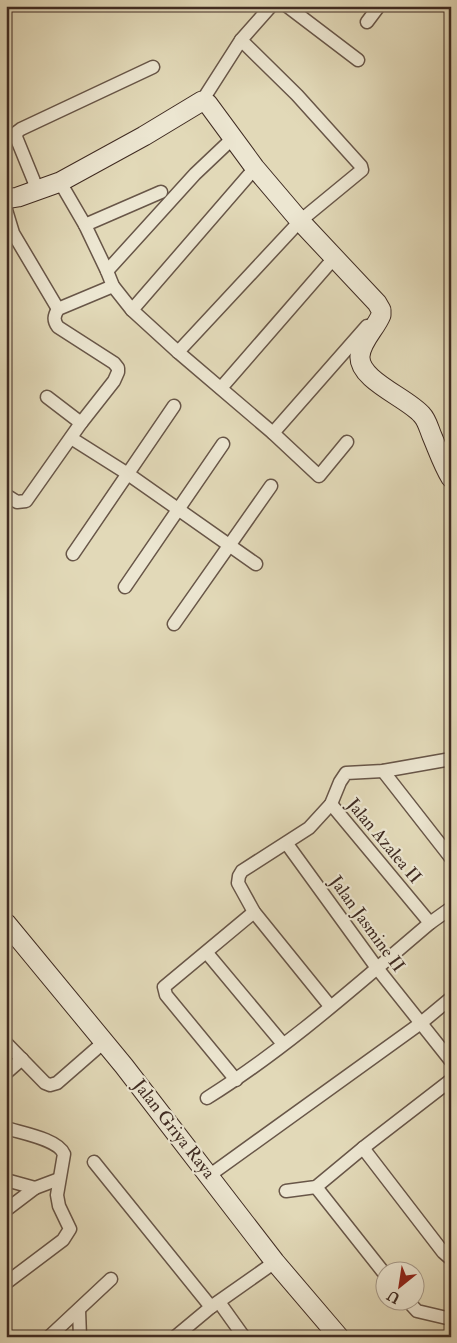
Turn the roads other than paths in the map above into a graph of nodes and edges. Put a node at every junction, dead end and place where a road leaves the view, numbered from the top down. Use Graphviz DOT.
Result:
graph roads {
  1 [pos="271,6"];
  2 [pos="287,6"];
  3 [pos="380,6"];
  4 [pos="367,22"];
  5 [pos="241,40"];
  6 [pos="358,60"];
  7 [pos="153,67"];
  8 [pos="202,101"];
  9 [pos="233,138"];
  10 [pos="255,168"];
  11 [pos="60,182"];
  12 [pos="38,191"];
  13 [pos="161,192"];
  14 [pos="6,199"];
  15 [pos="6,210"];
  16 [pos="300,222"];
  17 [pos="85,226"];
  18 [pos="10,231"];
  19 [pos="334,258"];
  20 [pos="107,271"];
  21 [pos="113,286"];
  22 [pos="58,309"];
  23 [pos="132,310"];
  24 [pos="381,310"];
  25 [pos="178,352"];
  26 [pos="222,388"];
  27 [pos="47,398"];
  28 [pos="174,406"];
  29 [pos="81,423"];
  30 [pos="273,433"];
  31 [pos="71,438"];
  32 [pos="347,442"];
  33 [pos="222,444"];
  34 [pos="128,474"];
  35 [pos="451,478"];
  36 [pos="271,486"];
  37 [pos="6,495"];
  38 [pos="178,509"];
  39 [pos="230,546"];
  40 [pos="73,554"];
  41 [pos="256,564"];
  42 [pos="125,587"];
  43 [pos="174,624"];
  44 [pos="451,759"];
  45 [pos="383,771"];
  46 [pos="331,804"];
  47 [pos="287,844"];
  48 [pos="451,858"];
  49 [pos="451,908"];
  50 [pos="254,912"];
  51 [pos="6,923"];
  52 [pos="430,923"];
  53 [pos="207,953"];
  54 [pos="376,968"];
  55 [pos="451,998"];
  56 [pos="330,1006"];
  57 [pos="421,1022"];
  58 [pos="6,1043"];
  59 [pos="283,1044"];
  60 [pos="107,1046"];
  61 [pos="22,1059"];
  62 [pos="451,1061"];
  63 [pos="6,1072"];
  64 [pos="236,1080"];
  65 [pos="451,1080"];
  66 [pos="207,1098"];
  67 [pos="6,1128"];
  68 [pos="363,1148"];
  69 [pos="94,1162"];
  70 [pos="210,1175"];
  71 [pos="6,1180"];
  72 [pos="59,1180"];
  73 [pos="316,1187"];
  74 [pos="34,1188"];
  75 [pos="286,1191"];
  76 [pos="6,1210"];
  77 [pos="451,1259"];
  78 [pos="374,1260"];
  79 [pos="275,1262"];
  80 [pos="111,1279"];
  81 [pos="6,1283"];
  82 [pos="215,1304"];
  83 [pos="79,1310"];
  84 [pos="417,1310"];
  85 [pos="451,1319"];
  86 [pos="49,1337"];
  87 [pos="80,1337"];
  88 [pos="175,1337"];
  89 [pos="244,1337"];
  90 [pos="339,1337"];
  1 -- 5 [label="street"];
  2 -- 6 [label="street"];
  3 -- 4 [label="street"];
  5 -- 8 [label="street"];
  5 -- 16 [label="street"];
  7 -- 12 [label="street"];
  8 -- 9 [label="street"];
  8 -- 11 [label="street"];
  9 -- 10 [label="street"];
  9 -- 20 [label="street"];
  10 -- 16 [label="street"];
  10 -- 23 [label="street"];
  11 -- 12 [label="street"];
  11 -- 17 [label="street"];
  12 -- 14 [label="street"];
  13 -- 17 [label="street"];
  15 -- 18 [label="street"];
  16 -- 19 [label="street"];
  16 -- 25 [label="street"];
  17 -- 20 [label="street"];
  18 -- 22 [label="street"];
  19 -- 24 [label="street"];
  19 -- 26 [label="street"];
  20 -- 21 [label="street"];
  21 -- 22 [label="street"];
  21 -- 23 [label="street"];
  22 -- 29 [label="street"];
  23 -- 25 [label="street"];
  24 -- 30 [label="street"];
  24 -- 35 [label="street"];
  25 -- 26 [label="street"];
  26 -- 30 [label="street"];
  27 -- 29 [label="street"];
  28 -- 34 [label="street"];
  29 -- 31 [label="street"];
  30 -- 32 [label="street"];
  31 -- 34 [label="street"];
  31 -- 37 [label="street"];
  33 -- 38 [label="street"];
  34 -- 38 [label="street"];
  34 -- 40 [label="street"];
  36 -- 39 [label="street"];
  38 -- 39 [label="street"];
  38 -- 42 [label="street"];
  39 -- 41 [label="street"];
  39 -- 43 [label="street"];
  44 -- 45 [label="street"];
  45 -- 46 [label="street"];
  45 -- 48 [label="street"];
  46 -- 47 [label="street"];
  46 -- 52 [label="street, Jalan Azalea II"];
  47 -- 50 [label="street"];
  47 -- 54 [label="street, Jalan Jasmine II"];
  49 -- 52 [label="street"];
  50 -- 53 [label="street"];
  50 -- 56 [label="street"];
  51 -- 60 [label="street, Jalan Griya Raya"];
  52 -- 54 [label="street"];
  53 -- 59 [label="street"];
  53 -- 64 [label="street"];
  54 -- 56 [label="street"];
  54 -- 57 [label="street, Jalan Jasmine II"];
  55 -- 57 [label="street"];
  56 -- 59 [label="street"];
  57 -- 62 [label="street, Jalan Jasmine II"];
  57 -- 70 [label="street"];
  58 -- 61 [label="street"];
  59 -- 64 [label="street"];
  60 -- 61 [label="street"];
  60 -- 70 [label="street, Jalan Griya Raya"];
  61 -- 63 [label="street"];
  64 -- 66 [label="street"];
  65 -- 68 [label="street"];
  67 -- 72 [label="street"];
  68 -- 73 [label="street"];
  68 -- 77 [label="street"];
  69 -- 82 [label="street"];
  70 -- 79 [label="street, Jalan Griya Raya"];
  71 -- 74 [label="street"];
  72 -- 74 [label="street"];
  72 -- 81 [label="street"];
  73 -- 75 [label="street"];
  73 -- 78 [label="street"];
  74 -- 76 [label="street"];
  79 -- 82 [label="street"];
  79 -- 90 [label="street, Jalan Griya Raya"];
  80 -- 83 [label="street"];
  82 -- 88 [label="street"];
  82 -- 89 [label="street"];
  83 -- 86 [label="street"];
  83 -- 87 [label="street"];
  84 -- 85 [label="street"];
}
